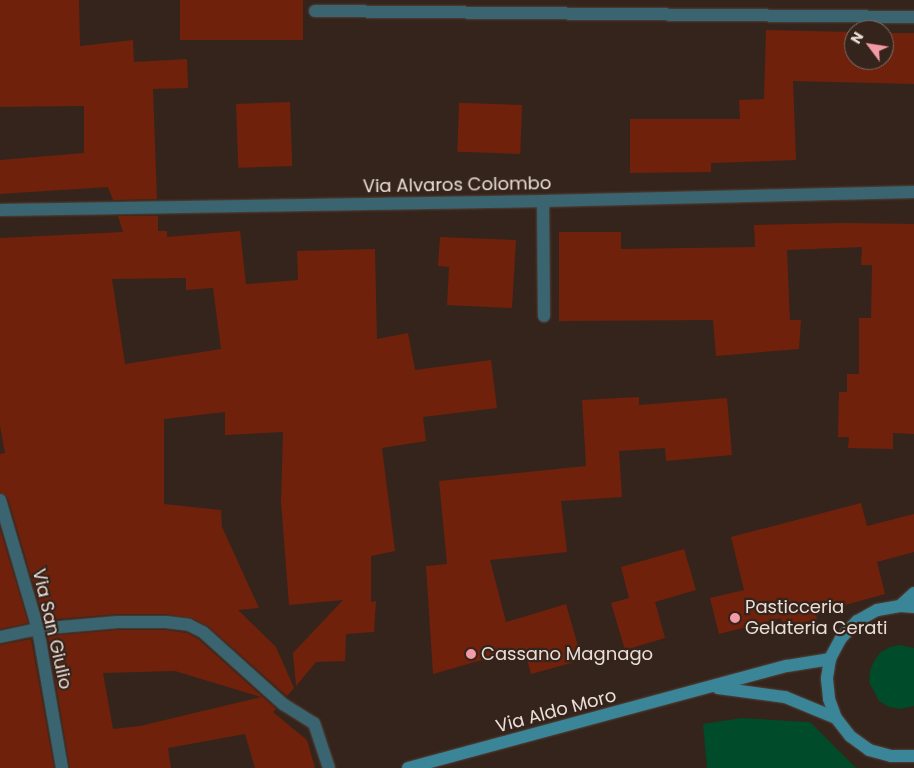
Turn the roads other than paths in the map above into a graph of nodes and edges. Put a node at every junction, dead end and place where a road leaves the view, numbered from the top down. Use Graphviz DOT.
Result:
graph roads {
  1 [pos="316,11"];
  2 [pos="914,18"];
  3 [pos="914,192"];
  4 [pos="543,201"];
  5 [pos="0,210"];
  6 [pos="544,316"];
  7 [pos="0,500"];
  8 [pos="914,593"];
  9 [pos="900,606"];
  10 [pos="914,607"];
  11 [pos="38,630"];
  12 [pos="0,637"];
  13 [pos="830,659"];
  14 [pos="713,687"];
  15 [pos="836,718"];
  16 [pos="914,756"];
  17 [pos="62,768"];
  18 [pos="329,768"];
  19 [pos="408,768"];
  1 -- 2 [label="street"];
  3 -- 4 [label="street, Via Alvaros Colombo"];
  4 -- 5 [label="street, Via Alvaros Colombo"];
  4 -- 6 [label="street"];
  7 -- 11 [label="street, Via San Giulio"];
  8 -- 9 [label="street"];
  9 -- 10 [label="street"];
  9 -- 13 [label="street"];
  11 -- 12 [label="street"];
  11 -- 17 [label="street, Via San Giulio"];
  11 -- 18 [label="street"];
  13 -- 14 [label="street, Via Aldo Moro"];
  13 -- 15 [label="street"];
  14 -- 15 [label="street, Via Aldo Moro"];
  14 -- 19 [label="street, Via Aldo Moro"];
  15 -- 16 [label="street"];
}
